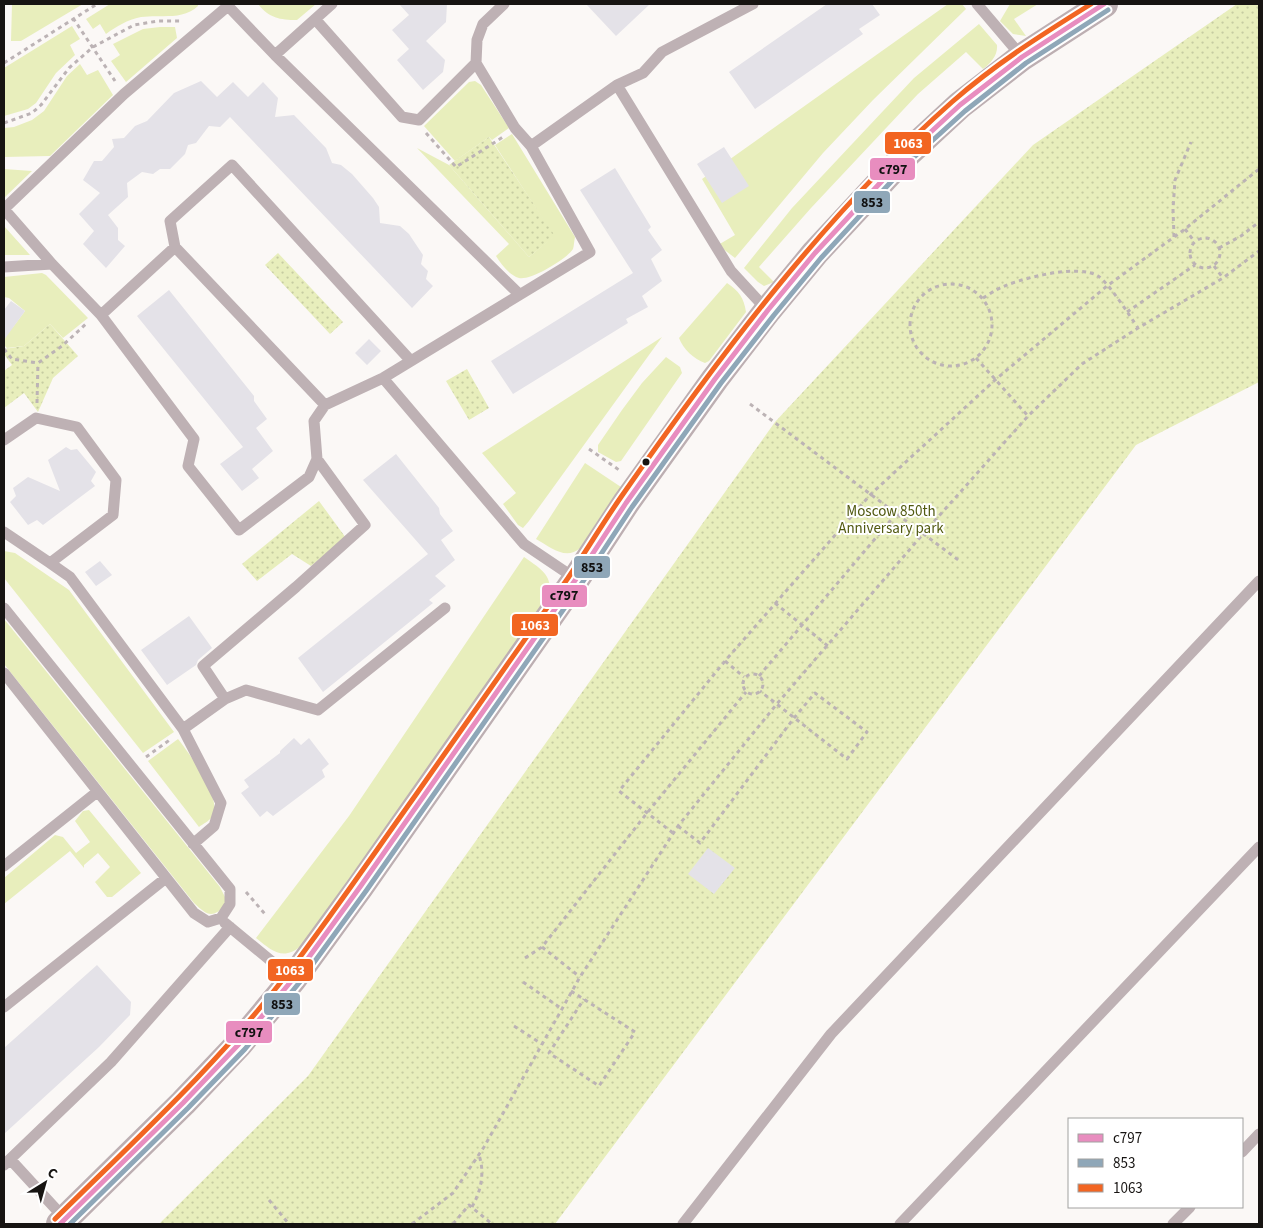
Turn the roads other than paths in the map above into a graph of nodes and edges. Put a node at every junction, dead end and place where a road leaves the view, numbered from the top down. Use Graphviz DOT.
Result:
graph roads {
  1 [pos="332,4"];
  2 [pos="504,4"];
  3 [pos="753,4"];
  4 [pos="977,4"];
  5 [pos="1104,4"];
  6 [pos="315,19"];
  7 [pos="274,55"];
  8 [pos="1022,57"];
  9 [pos="476,63"];
  10 [pos="618,86"];
  11 [pos="531,146"];
  12 [pos="6,214"];
  13 [pos="175,247"];
  14 [pos="52,264"];
  15 [pos="4,268"];
  16 [pos="519,294"];
  17 [pos="768,310"];
  18 [pos="100,314"];
  19 [pos="411,361"];
  20 [pos="383,378"];
  21 [pos="325,405"];
  22 [pos="4,440"];
  23 [pos="317,459"];
  24 [pos="4,532"];
  25 [pos="50,563"];
  26 [pos="576,578"];
  27 [pos="1259,581"];
  28 [pos="4,608"];
  29 [pos="445,608"];
  30 [pos="4,673"];
  31 [pos="225,699"];
  32 [pos="183,729"];
  33 [pos="97,792"];
  34 [pos="193,844"];
  35 [pos="1259,847"];
  36 [pos="4,866"];
  37 [pos="166,878"];
  38 [pos="221,918"];
  39 [pos="230,927"];
  40 [pos="293,979"];
  41 [pos="4,1007"];
  42 [pos="1259,1134"];
  43 [pos="1243,1151"];
  44 [pos="7,1162"];
  45 [pos="1189,1208"];
  46 [pos="62,1222"];
  47 [pos="683,1224"];
  48 [pos="900,1224"];
  49 [pos="1173,1224"];
  1 -- 6 [label="lane"];
  2 -- 9 [label="lane"];
  3 -- 10 [label="lane"];
  4 -- 8 [label="lane"];
  5 -- 8 [label="main road"];
  6 -- 7 [label="lane"];
  6 -- 9 [label="lane"];
  7 -- 12 [label="lane"];
  7 -- 16 [label="lane"];
  8 -- 17 [label="main road"];
  9 -- 11 [label="lane"];
  10 -- 11 [label="lane"];
  10 -- 17 [label="lane"];
  11 -- 16 [label="lane"];
  12 -- 14 [label="lane"];
  13 -- 18 [label="lane"];
  13 -- 19 [label="lane"];
  13 -- 21 [label="lane"];
  14 -- 15 [label="lane"];
  14 -- 18 [label="lane"];
  16 -- 19 [label="lane"];
  17 -- 26 [label="main road"];
  18 -- 23 [label="lane"];
  19 -- 20 [label="lane"];
  20 -- 21 [label="lane"];
  20 -- 26 [label="lane"];
  21 -- 23 [label="lane"];
  22 -- 25 [label="lane"];
  23 -- 31 [label="lane"];
  24 -- 25 [label="lane"];
  25 -- 32 [label="lane"];
  26 -- 40 [label="main road"];
  27 -- 47 [label="lane"];
  28 -- 34 [label="lane"];
  29 -- 31 [label="lane"];
  30 -- 33 [label="lane"];
  31 -- 32 [label="lane"];
  32 -- 34 [label="lane"];
  33 -- 36 [label="lane"];
  33 -- 37 [label="lane"];
  34 -- 38 [label="lane"];
  35 -- 48 [label="lane"];
  37 -- 38 [label="lane"];
  37 -- 41 [label="lane"];
  38 -- 39 [label="lane"];
  39 -- 40 [label="lane"];
  39 -- 44 [label="lane"];
  40 -- 46 [label="main road"];
  42 -- 43 [label="lane"];
  44 -- 46 [label="lane"];
  45 -- 49 [label="lane"];
}
